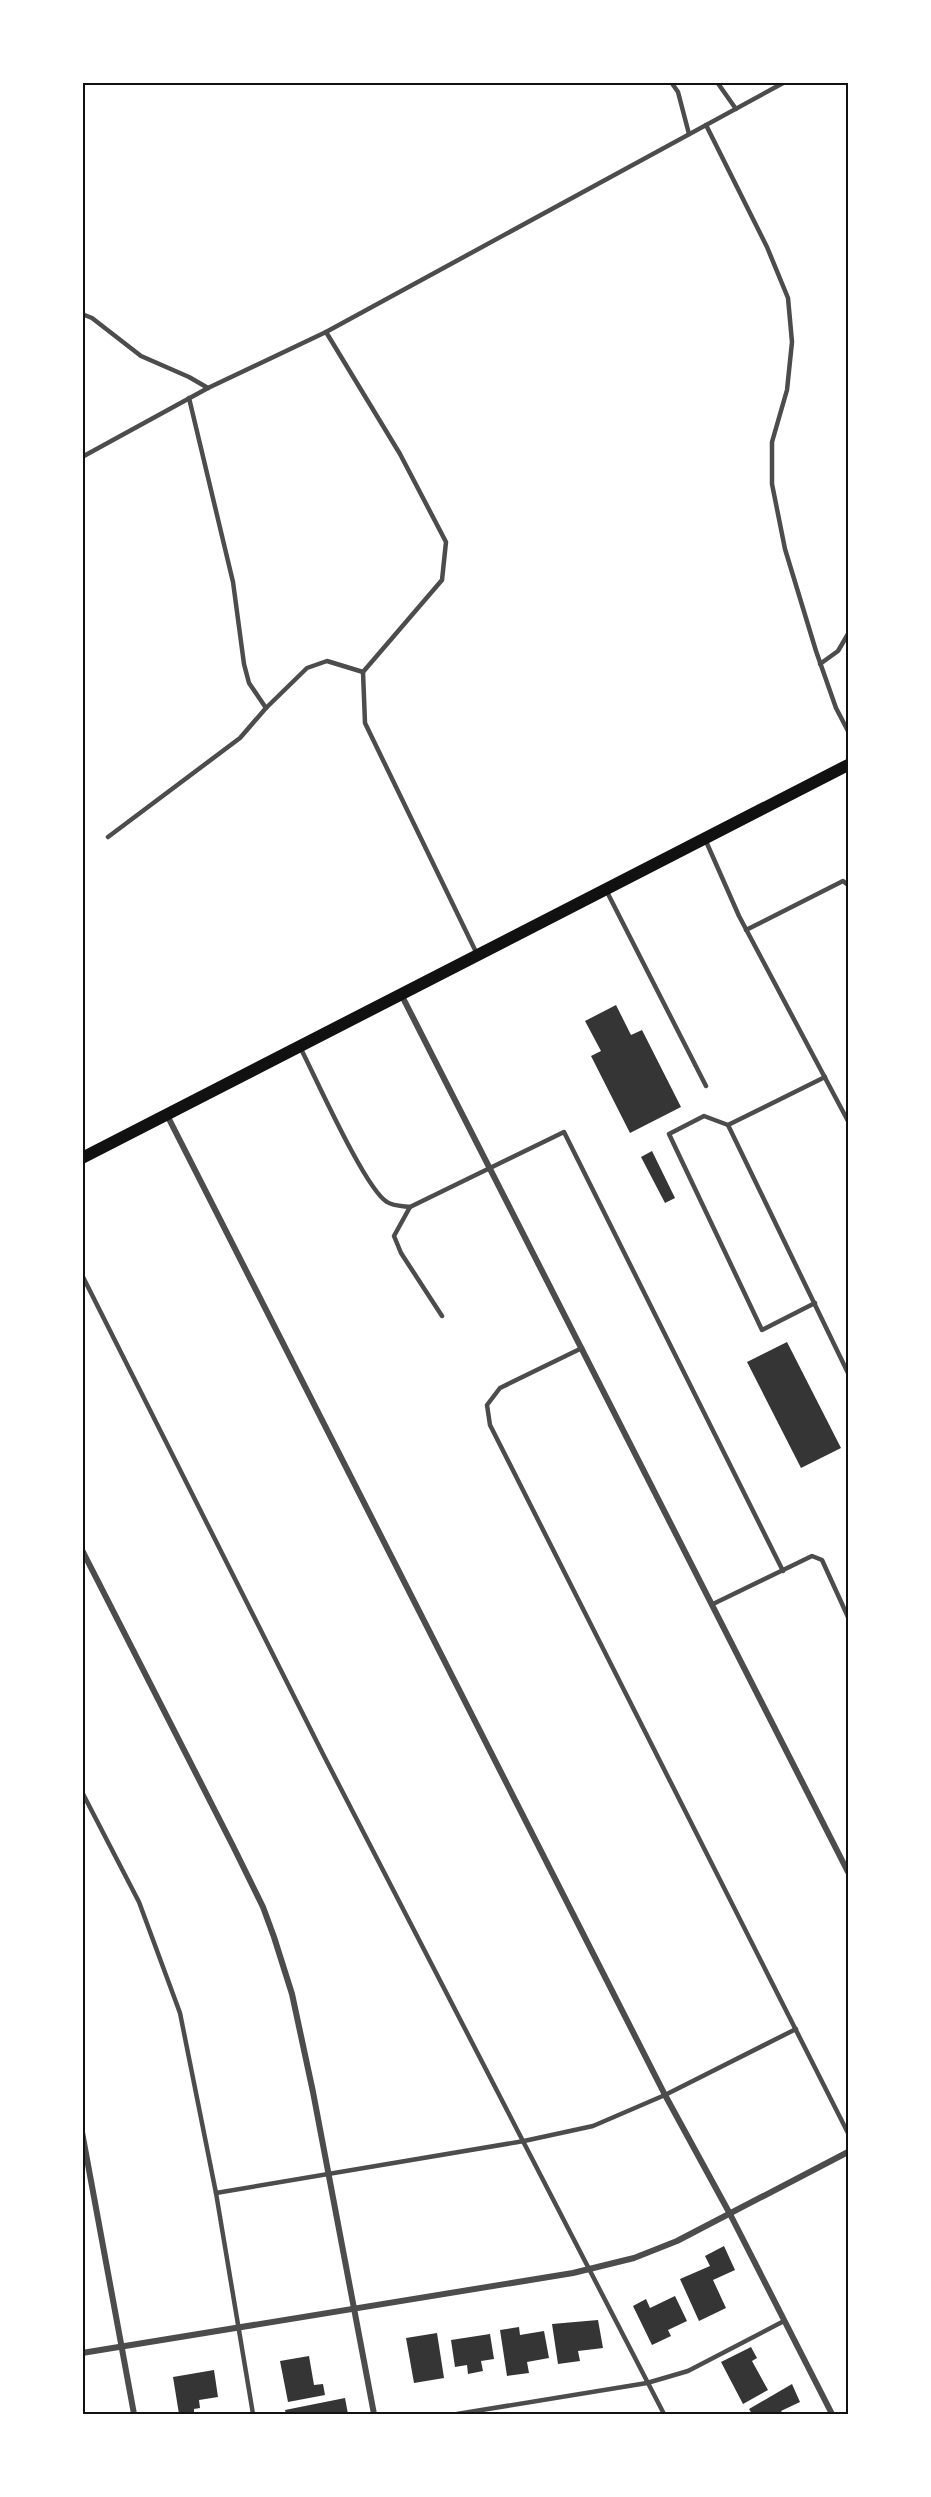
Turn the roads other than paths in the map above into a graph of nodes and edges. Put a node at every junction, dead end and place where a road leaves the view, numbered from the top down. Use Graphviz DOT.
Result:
graph roads {
  1 [pos="671,82"];
  2 [pos="717,82"];
  3 [pos="785,82"];
  4 [pos="736,109"];
  5 [pos="706,125"];
  6 [pos="689,134"];
  7 [pos="82,314"];
  8 [pos="326,332"];
  9 [pos="208,388"];
  10 [pos="189,398"];
  11 [pos="82,457"];
  12 [pos="849,634"];
  13 [pos="820,664"];
  14 [pos="363,672"];
  15 [pos="266,708"];
  16 [pos="849,731"];
  17 [pos="849,765"];
  18 [pos="108,837"];
  19 [pos="705,839"];
  20 [pos="849,885"];
  21 [pos="606,890"];
  22 [pos="746,930"];
  23 [pos="478,956"];
  24 [pos="402,996"];
  25 [pos="300,1047"];
  26 [pos="825,1077"];
  27 [pos="706,1086"];
  28 [pos="167,1115"];
  29 [pos="849,1121"];
  30 [pos="728,1125"];
  31 [pos="82,1158"];
  32 [pos="490,1168"];
  33 [pos="410,1207"];
  34 [pos="82,1275"];
  35 [pos="815,1304"];
  36 [pos="442,1316"];
  37 [pos="582,1348"];
  38 [pos="849,1373"];
  39 [pos="82,1550"];
  40 [pos="783,1571"];
  41 [pos="713,1604"];
  42 [pos="849,1617"];
  43 [pos="82,1792"];
  44 [pos="849,1872"];
  45 [pos="796,2029"];
  46 [pos="665,2095"];
  47 [pos="82,2132"];
  48 [pos="849,2133"];
  49 [pos="524,2141"];
  50 [pos="849,2152"];
  51 [pos="327,2173"];
  52 [pos="216,2193"];
  53 [pos="730,2214"];
  54 [pos="589,2269"];
  55 [pos="354,2309"];
  56 [pos="784,2321"];
  57 [pos="238,2328"];
  58 [pos="123,2346"];
  59 [pos="82,2354"];
  60 [pos="647,2383"];
  61 [pos="134,2415"];
  62 [pos="253,2415"];
  63 [pos="374,2415"];
  64 [pos="457,2415"];
  65 [pos="664,2415"];
  66 [pos="832,2415"];
  1 -- 6 [label="lane"];
  2 -- 4 [label="lane"];
  3 -- 4 [label="lane"];
  4 -- 5 [label="lane"];
  5 -- 6 [label="lane"];
  5 -- 13 [label="lane"];
  6 -- 8 [label="lane"];
  7 -- 9 [label="lane"];
  8 -- 9 [label="lane"];
  8 -- 14 [label="lane"];
  9 -- 10 [label="lane"];
  10 -- 11 [label="lane"];
  10 -- 15 [label="lane"];
  12 -- 13 [label="lane"];
  13 -- 16 [label="lane"];
  14 -- 15 [label="lane"];
  14 -- 23 [label="lane"];
  15 -- 18 [label="lane"];
  17 -- 19 [label="main road"];
  19 -- 21 [label="main road"];
  19 -- 22 [label="lane"];
  20 -- 22 [label="lane"];
  21 -- 23 [label="main road"];
  21 -- 27 [label="lane"];
  22 -- 26 [label="lane"];
  23 -- 24 [label="main road"];
  24 -- 25 [label="main road"];
  24 -- 32 [label="street"];
  25 -- 28 [label="main road"];
  25 -- 33 [label="lane"];
  26 -- 29 [label="lane"];
  26 -- 30 [label="lane"];
  28 -- 31 [label="main road"];
  28 -- 46 [label="street"];
  30 -- 35 [label="lane"];
  30 -- 35 [label="lane"];
  32 -- 33 [label="lane"];
  32 -- 37 [label="street"];
  32 -- 40 [label="lane"];
  33 -- 36 [label="lane"];
  34 -- 49 [label="lane"];
  35 -- 38 [label="lane"];
  37 -- 41 [label="street"];
  37 -- 45 [label="lane"];
  39 -- 51 [label="street"];
  40 -- 41 [label="lane"];
  40 -- 42 [label="lane"];
  41 -- 44 [label="street"];
  43 -- 52 [label="lane"];
  45 -- 46 [label="lane"];
  45 -- 48 [label="lane"];
  46 -- 49 [label="lane"];
  46 -- 53 [label="street"];
  47 -- 58 [label="street"];
  49 -- 51 [label="lane"];
  49 -- 54 [label="lane"];
  50 -- 53 [label="street"];
  51 -- 52 [label="lane"];
  51 -- 55 [label="street"];
  52 -- 57 [label="lane"];
  53 -- 54 [label="street"];
  53 -- 56 [label="street"];
  54 -- 55 [label="street"];
  54 -- 60 [label="lane"];
  55 -- 57 [label="street"];
  55 -- 63 [label="street"];
  56 -- 60 [label="lane"];
  56 -- 66 [label="street"];
  57 -- 58 [label="street"];
  57 -- 62 [label="lane"];
  58 -- 59 [label="street"];
  58 -- 61 [label="street"];
  60 -- 64 [label="lane"];
  60 -- 65 [label="lane"];
}
